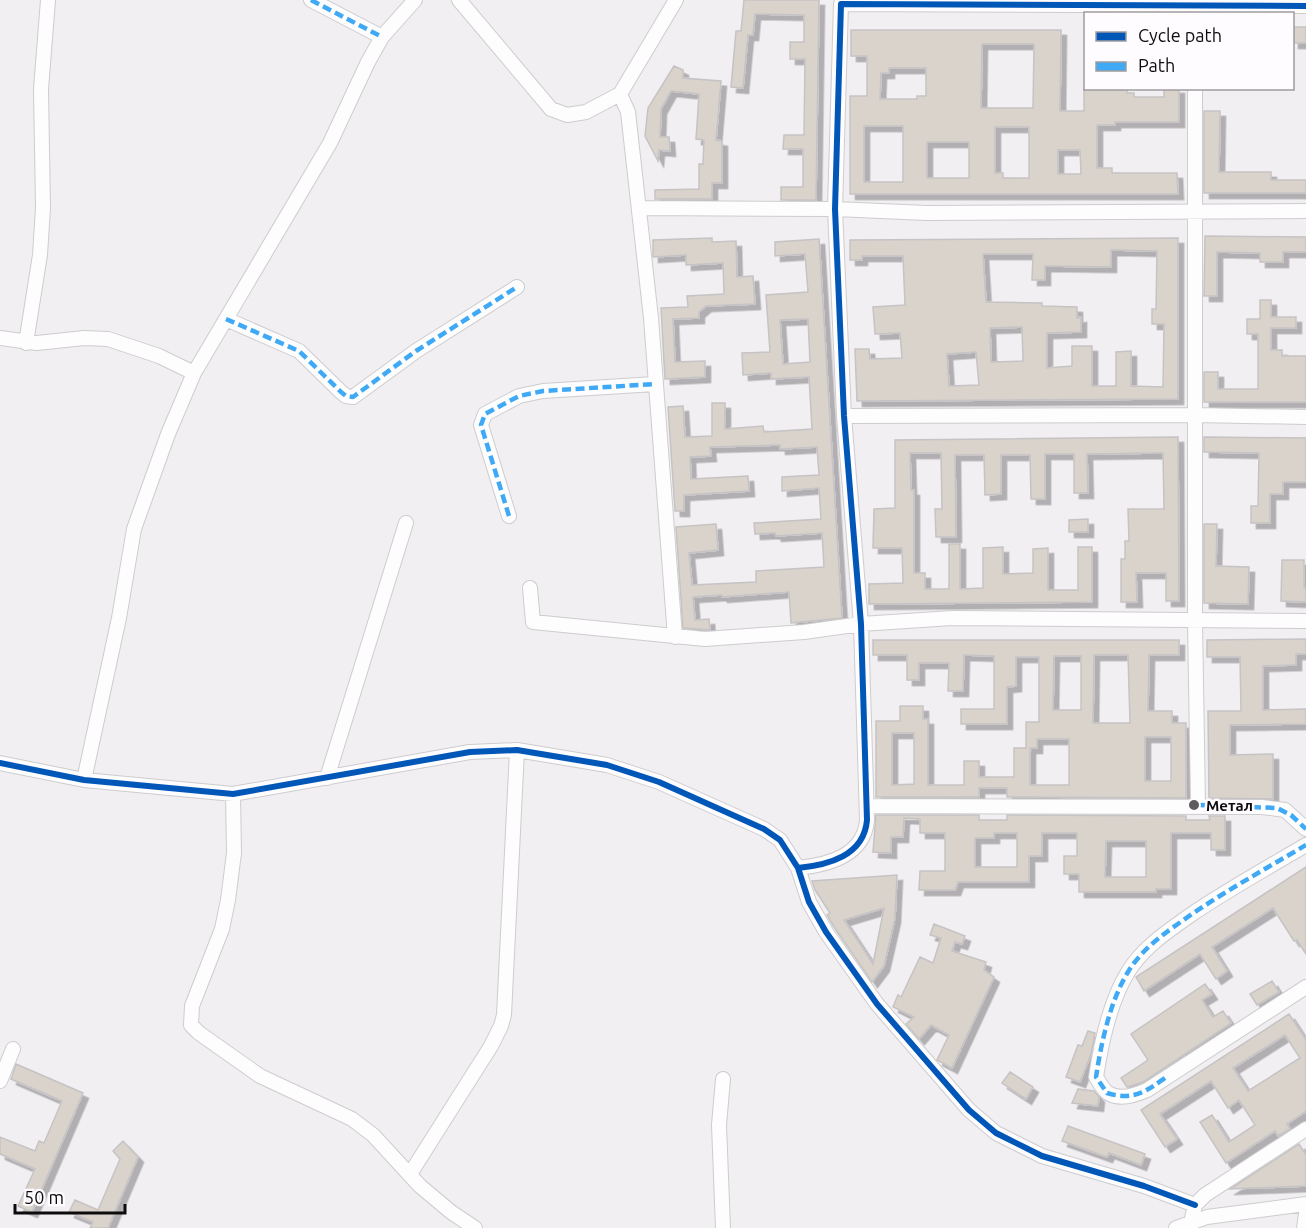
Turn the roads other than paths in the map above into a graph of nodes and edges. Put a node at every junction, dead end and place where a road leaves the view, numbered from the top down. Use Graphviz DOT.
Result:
graph roads {
  1 [pos="48,0"];
  2 [pos="310,0"];
  3 [pos="415,0"];
  4 [pos="459,0"];
  5 [pos="676,0"];
  6 [pos="840,2"];
  7 [pos="1306,6"];
  8 [pos="1196,10"];
  9 [pos="382,37"];
  10 [pos="1195,90"];
  11 [pos="620,94"];
  12 [pos="639,208"];
  13 [pos="835,209"];
  14 [pos="1306,211"];
  15 [pos="1194,213"];
  16 [pos="517,287"];
  17 [pos="226,319"];
  18 [pos="0,338"];
  19 [pos="26,343"];
  20 [pos="194,373"];
  21 [pos="655,384"];
  22 [pos="1195,415"];
  23 [pos="844,416"];
  24 [pos="1306,417"];
  25 [pos="508,516"];
  26 [pos="406,523"];
  27 [pos="530,588"];
  28 [pos="1195,621"];
  29 [pos="1306,621"];
  30 [pos="861,624"];
  31 [pos="675,637"];
  32 [pos="517,750"];
  33 [pos="0,763"];
  34 [pos="327,778"];
  35 [pos="84,780"];
  36 [pos="233,794"];
  37 [pos="1198,805"];
  38 [pos="868,806"];
  39 [pos="1306,829"];
  40 [pos="1306,845"];
  41 [pos="798,868"];
  42 [pos="1306,987"];
  43 [pos="13,1049"];
  44 [pos="723,1079"];
  45 [pos="0,1081"];
  46 [pos="1306,1129"];
  47 [pos="410,1174"];
  48 [pos="1306,1204"];
  49 [pos="1195,1205"];
  50 [pos="1306,1214"];
  51 [pos="1191,1223"];
  52 [pos="476,1228"];
  53 [pos="723,1228"];
  54 [pos="1176,1228"];
  55 [pos="1304,1228"];
  1 -- 19 [label="street"];
  2 -- 9 [label="street"];
  3 -- 9 [label="street"];
  4 -- 11 [label="street"];
  5 -- 11 [label="street"];
  6 -- 8 [label="street"];
  6 -- 13 [label="street"];
  7 -- 8 [label="street"];
  9 -- 17 [label="street"];
  10 -- 15 [label="street"];
  11 -- 12 [label="street"];
  12 -- 13 [label="street"];
  12 -- 21 [label="street"];
  13 -- 15 [label="street"];
  13 -- 23 [label="street"];
  14 -- 15 [label="street"];
  15 -- 22 [label="street"];
  16 -- 17 [label="street"];
  17 -- 20 [label="street"];
  18 -- 19 [label="street"];
  19 -- 20 [label="street"];
  20 -- 35 [label="street"];
  21 -- 25 [label="street"];
  21 -- 31 [label="street"];
  22 -- 23 [label="street"];
  22 -- 24 [label="street"];
  22 -- 28 [label="street"];
  23 -- 30 [label="street"];
  26 -- 34 [label="street"];
  27 -- 31 [label="street"];
  28 -- 29 [label="street"];
  28 -- 30 [label="street"];
  28 -- 37 [label="street"];
  30 -- 31 [label="street"];
  30 -- 38 [label="street"];
  32 -- 34 [label="street"];
  32 -- 41 [label="street"];
  32 -- 47 [label="street"];
  33 -- 35 [label="street"];
  34 -- 36 [label="street"];
  35 -- 36 [label="street"];
  36 -- 47 [label="street"];
  37 -- 38 [label="street"];
  37 -- 39 [label="street"];
  38 -- 41 [label="street"];
  40 -- 42 [label="street"];
  41 -- 49 [label="street"];
  43 -- 45 [label="street"];
  44 -- 53 [label="street"];
  46 -- 49 [label="street"];
  47 -- 52 [label="street"];
  48 -- 51 [label="street"];
  49 -- 51 [label="street"];
  50 -- 55 [label="street"];
  51 -- 54 [label="street"];
}
